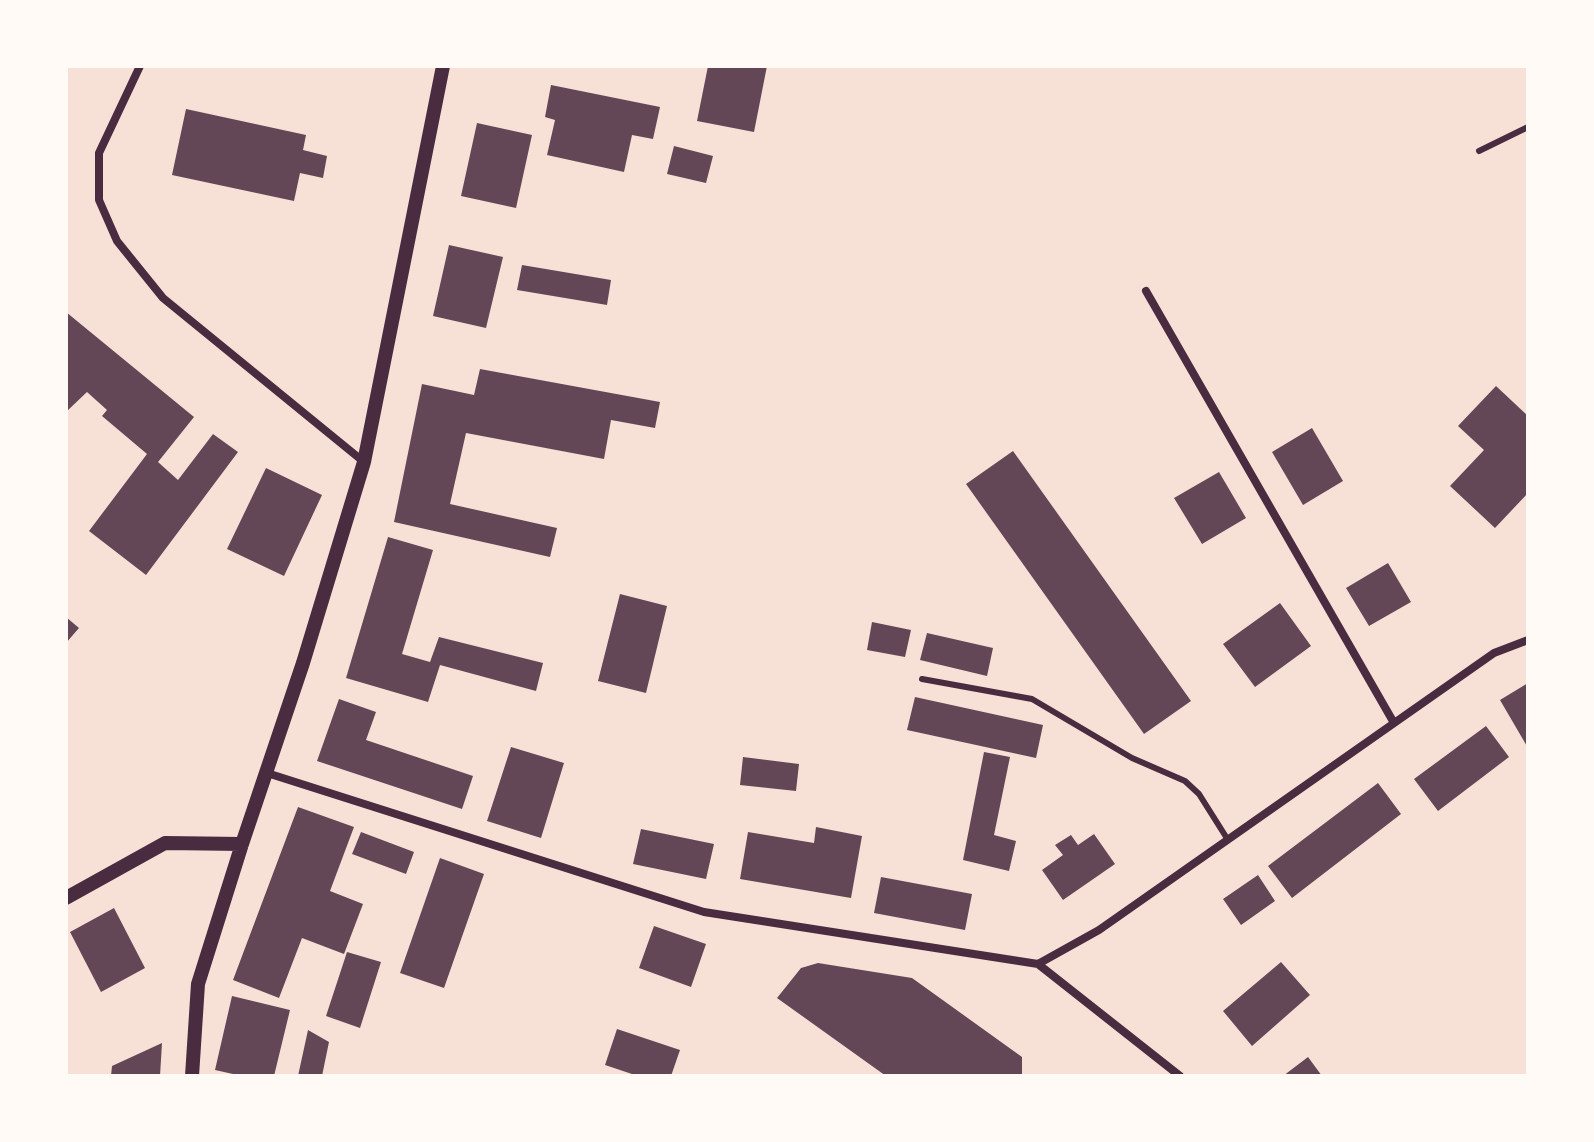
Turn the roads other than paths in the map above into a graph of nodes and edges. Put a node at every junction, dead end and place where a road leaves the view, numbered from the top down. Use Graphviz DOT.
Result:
graph roads {
  1 [pos="140,66"];
  2 [pos="443,66"];
  3 [pos="1528,127"];
  4 [pos="1479,151"];
  5 [pos="1146,291"];
  6 [pos="364,462"];
  7 [pos="1528,640"];
  8 [pos="922,679"];
  9 [pos="1394,723"];
  10 [pos="267,773"];
  11 [pos="1228,840"];
  12 [pos="242,844"];
  13 [pos="66,898"];
  14 [pos="1038,964"];
  15 [pos="192,1076"];
  16 [pos="1180,1076"];
  1 -- 6 [label="street"];
  2 -- 6 [label="street"];
  3 -- 4 [label="lane"];
  5 -- 9 [label="street"];
  6 -- 10 [label="street"];
  7 -- 9 [label="street"];
  8 -- 11 [label="lane"];
  9 -- 11 [label="street"];
  10 -- 12 [label="street"];
  10 -- 14 [label="street"];
  11 -- 14 [label="street"];
  12 -- 13 [label="street"];
  12 -- 15 [label="street"];
  14 -- 16 [label="street"];
}
